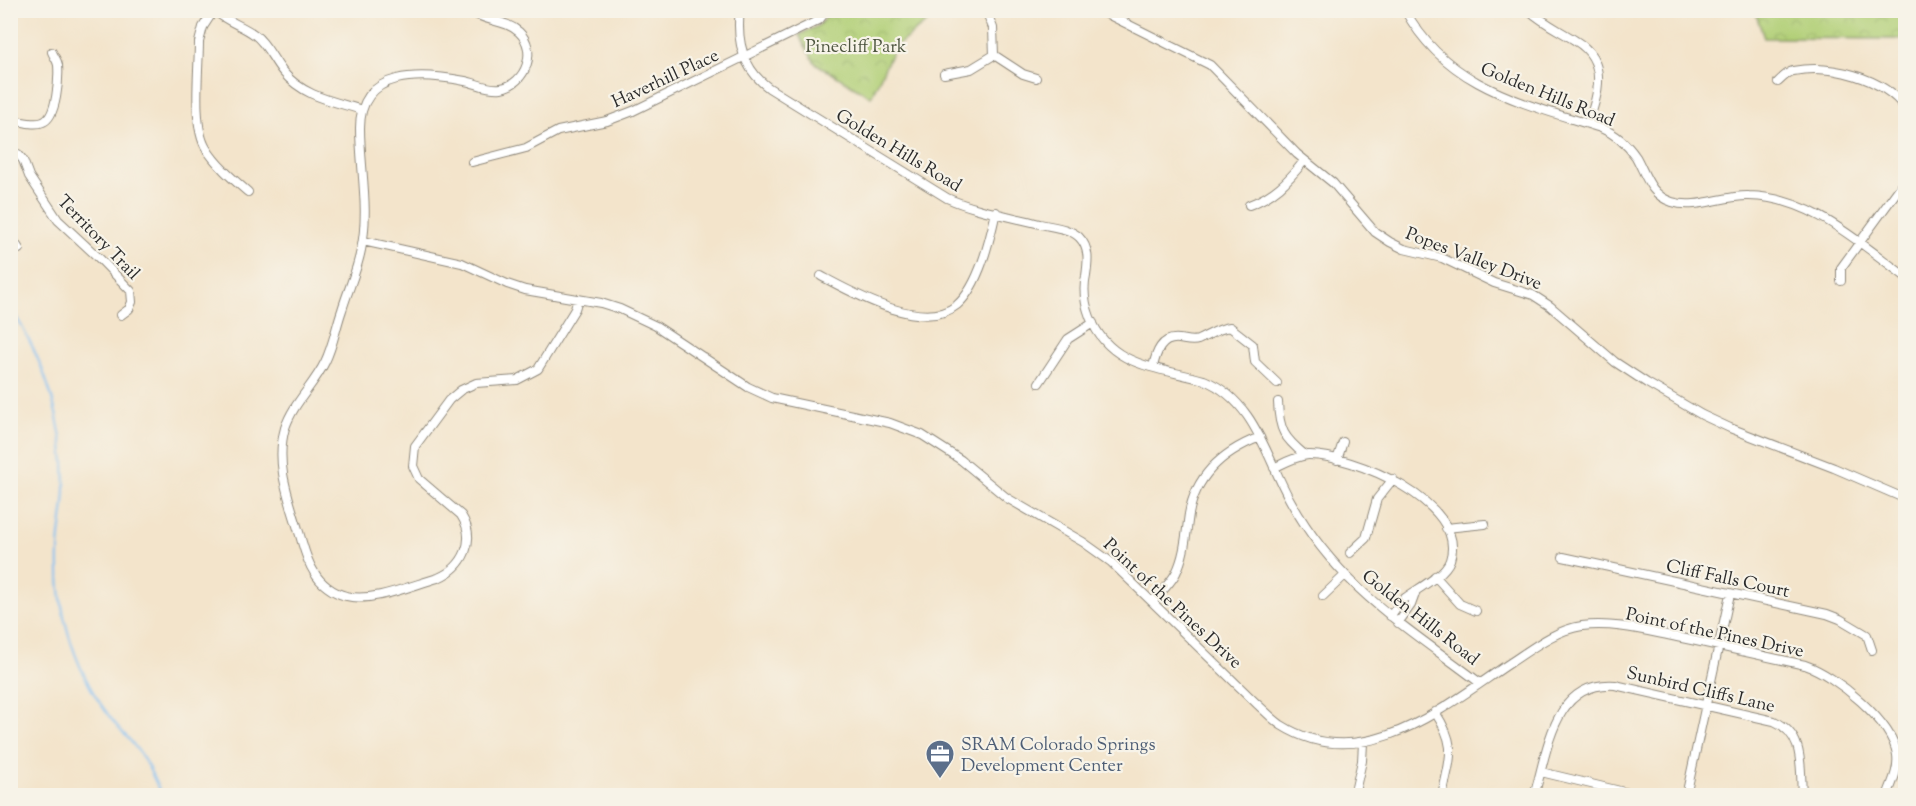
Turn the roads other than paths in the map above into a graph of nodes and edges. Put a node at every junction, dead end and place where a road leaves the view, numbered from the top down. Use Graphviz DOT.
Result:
graph roads {
  1 [pos="214,10"];
  2 [pos="469,10"];
  3 [pos="740,10"];
  4 [pos="827,10"];
  5 [pos="986,10"];
  6 [pos="1099,10"];
  7 [pos="1405,10"];
  8 [pos="1529,10"];
  9 [pos="52,52"];
  10 [pos="994,55"];
  11 [pos="744,58"];
  12 [pos="944,74"];
  13 [pos="1036,78"];
  14 [pos="1778,82"];
  15 [pos="1905,109"];
  16 [pos="362,110"];
  17 [pos="10,119"];
  18 [pos="1588,124"];
  19 [pos="10,152"];
  20 [pos="1304,161"];
  21 [pos="472,162"];
  22 [pos="1905,179"];
  23 [pos="248,192"];
  24 [pos="1249,205"];
  25 [pos="996,212"];
  26 [pos="10,236"];
  27 [pos="363,241"];
  28 [pos="1859,243"];
  29 [pos="19,249"];
  30 [pos="821,276"];
  31 [pos="1905,278"];
  32 [pos="1841,281"];
  33 [pos="578,299"];
  34 [pos="121,315"];
  35 [pos="1093,322"];
  36 [pos="1153,367"];
  37 [pos="1277,382"];
  38 [pos="1039,384"];
  39 [pos="1278,402"];
  40 [pos="1260,436"];
  41 [pos="1343,442"];
  42 [pos="1305,455"];
  43 [pos="1337,460"];
  44 [pos="1274,468"];
  45 [pos="1393,479"];
  46 [pos="1905,499"];
  47 [pos="1485,524"];
  48 [pos="1446,528"];
  49 [pos="1350,553"];
  50 [pos="1563,557"];
  51 [pos="1344,576"];
  52 [pos="1435,576"];
  53 [pos="1415,594"];
  54 [pos="1730,594"];
  55 [pos="1323,596"];
  56 [pos="1153,601"];
  57 [pos="1476,611"];
  58 [pos="1390,616"];
  59 [pos="1398,622"];
  60 [pos="1719,646"];
  61 [pos="1872,650"];
  62 [pos="1480,683"];
  63 [pos="1706,705"];
  64 [pos="1435,712"];
  65 [pos="1363,743"];
  66 [pos="1901,755"];
  67 [pos="1541,772"];
  68 [pos="1354,795"];
  69 [pos="1442,795"];
  70 [pos="1534,795"];
  71 [pos="1641,795"];
  72 [pos="1686,795"];
  73 [pos="1802,795"];
  74 [pos="1887,795"];
  1 -- 16 [label="street"];
  1 -- 23 [label="street"];
  2 -- 16 [label="street"];
  3 -- 11 [label="street, Golden Hills Road"];
  4 -- 11 [label="street, Haverhill Place"];
  5 -- 10 [label="street"];
  6 -- 20 [label="street, Popes Valley Drive"];
  7 -- 18 [label="street, Golden Hills Road"];
  8 -- 18 [label="street"];
  9 -- 17 [label="street"];
  10 -- 12 [label="street"];
  10 -- 13 [label="street"];
  11 -- 21 [label="street, Haverhill Place"];
  11 -- 25 [label="street, Golden Hills Road"];
  14 -- 15 [label="street"];
  16 -- 27 [label="street"];
  18 -- 28 [label="street, Golden Hills Road"];
  19 -- 34 [label="street, Territory Trail"];
  20 -- 24 [label="street"];
  20 -- 46 [label="street, Popes Valley Drive"];
  22 -- 28 [label="street"];
  25 -- 30 [label="street"];
  25 -- 35 [label="street, Golden Hills Road"];
  26 -- 29 [label="street"];
  27 -- 33 [label="street, Point of the Pines Drive"];
  27 -- 33 [label="street"];
  28 -- 31 [label="street, Golden Hills Road"];
  28 -- 32 [label="street"];
  33 -- 56 [label="street, Point of the Pines Drive"];
  35 -- 36 [label="street, Golden Hills Road"];
  35 -- 38 [label="street"];
  36 -- 37 [label="street"];
  36 -- 40 [label="street, Golden Hills Road"];
  39 -- 42 [label="street"];
  40 -- 44 [label="street, Golden Hills Road"];
  40 -- 56 [label="street"];
  41 -- 43 [label="street"];
  42 -- 43 [label="street"];
  42 -- 44 [label="street"];
  43 -- 45 [label="street"];
  44 -- 51 [label="street, Golden Hills Road"];
  45 -- 48 [label="street"];
  45 -- 49 [label="street"];
  47 -- 48 [label="street"];
  48 -- 52 [label="street"];
  50 -- 54 [label="street, Cliff Falls Court"];
  51 -- 55 [label="street"];
  51 -- 58 [label="street, Golden Hills Road"];
  52 -- 53 [label="street"];
  52 -- 57 [label="street"];
  53 -- 58 [label="street"];
  53 -- 59 [label="street"];
  54 -- 60 [label="street"];
  54 -- 61 [label="street, Cliff Falls Court"];
  56 -- 65 [label="street, Point of the Pines Drive"];
  58 -- 59 [label="street, Golden Hills Road"];
  59 -- 62 [label="street, Golden Hills Road"];
  60 -- 62 [label="street, Point of the Pines Drive"];
  60 -- 63 [label="street"];
  60 -- 66 [label="street, Point of the Pines Drive"];
  62 -- 64 [label="street, Point of the Pines Drive"];
  63 -- 67 [label="street, Sunbird Cliffs Lane"];
  63 -- 72 [label="street"];
  63 -- 73 [label="street, Sunbird Cliffs Lane"];
  64 -- 65 [label="street, Point of the Pines Drive"];
  64 -- 69 [label="street"];
  65 -- 68 [label="street"];
  66 -- 74 [label="street, Point of the Pines Drive"];
  67 -- 70 [label="street, Sunbird Cliffs Lane"];
  67 -- 71 [label="street"];
}
